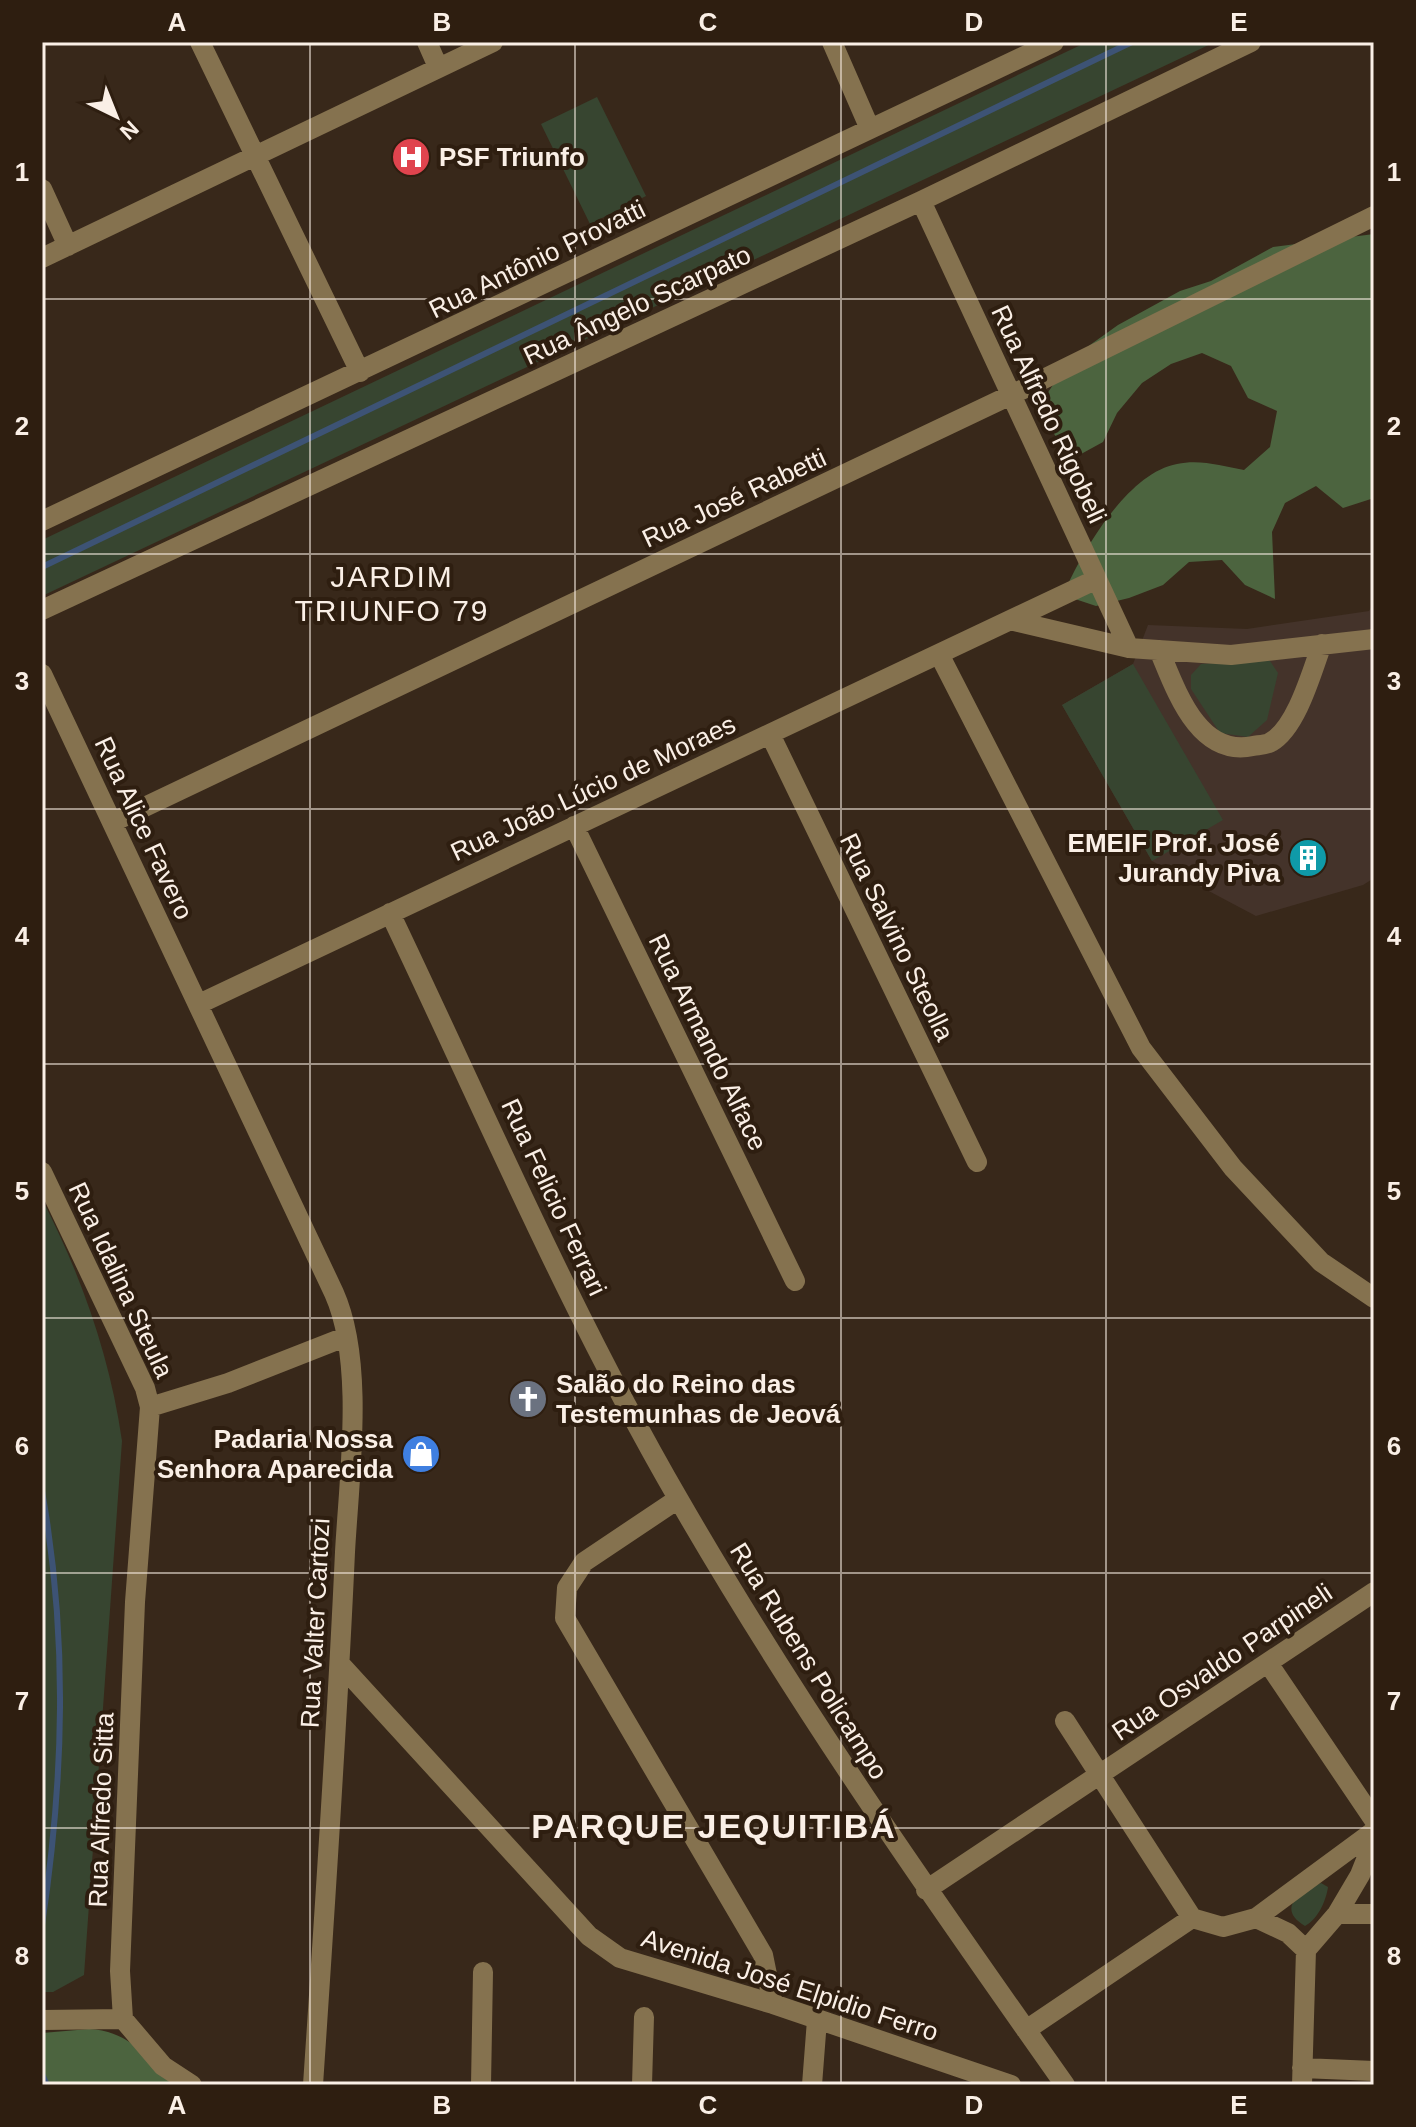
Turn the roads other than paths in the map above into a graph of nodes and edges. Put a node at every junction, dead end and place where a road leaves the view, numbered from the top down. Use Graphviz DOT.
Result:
graph roads {
  1 [pos="200,42"];
  2 [pos="427,42"];
  3 [pos="493,42"];
  4 [pos="832,42"];
  5 [pos="1054,42"];
  6 [pos="1251,42"];
  7 [pos="438,67"];
  8 [pos="870,129"];
  9 [pos="253,155"];
  10 [pos="42,189"];
  11 [pos="921,201"];
  12 [pos="1374,216"];
  13 [pos="68,246"];
  14 [pos="42,258"];
  15 [pos="360,372"];
  16 [pos="1011,395"];
  17 [pos="42,521"];
  18 [pos="1097,579"];
  19 [pos="42,610"];
  20 [pos="1010,620"];
  21 [pos="1374,639"];
  22 [pos="1322,644"];
  23 [pos="1129,648"];
  24 [pos="1159,650"];
  25 [pos="939,654"];
  26 [pos="42,674"];
  27 [pos="770,734"];
  28 [pos="113,822"];
  29 [pos="574,826"];
  30 [pos="390,913"];
  31 [pos="199,1004"];
  32 [pos="977,1162"];
  33 [pos="42,1172"];
  34 [pos="795,1281"];
  35 [pos="1374,1298"];
  36 [pos="345,1337"];
  37 [pos="150,1407"];
  38 [pos="678,1499"];
  39 [pos="1374,1592"];
  40 [pos="135,1602"];
  41 [pos="1268,1663"];
  42 [pos="340,1664"];
  43 [pos="1065,1721"];
  44 [pos="1099,1776"];
  45 [pos="1374,1820"];
  46 [pos="1374,1831"];
  47 [pos="1374,1840"];
  48 [pos="926,1890"];
  49 [pos="1337,1914"];
  50 [pos="1374,1914"];
  51 [pos="1192,1918"];
  52 [pos="1256,1918"];
  53 [pos="1306,1950"];
  54 [pos="483,1972"];
  55 [pos="773,2004"];
  56 [pos="644,2017"];
  57 [pos="123,2019"];
  58 [pos="42,2020"];
  59 [pos="817,2020"];
  60 [pos="1026,2030"];
  61 [pos="1374,2071"];
  62 [pos="1302,2076"];
  63 [pos="192,2085"];
  64 [pos="313,2085"];
  65 [pos="481,2085"];
  66 [pos="642,2085"];
  67 [pos="812,2085"];
  68 [pos="1011,2085"];
  69 [pos="1065,2085"];
  1 -- 9 [label="street"];
  2 -- 7 [label="street"];
  3 -- 7 [label="street"];
  4 -- 8 [label="street"];
  5 -- 8 [label="street, Rua Antônio Provatti"];
  6 -- 11 [label="street, Rua Ângelo Scarpato"];
  7 -- 9 [label="street"];
  8 -- 15 [label="street, Rua Antônio Provatti"];
  9 -- 13 [label="street"];
  9 -- 15 [label="street"];
  10 -- 13 [label="street"];
  11 -- 16 [label="street, Rua Alfredo Rigobeli"];
  11 -- 19 [label="street, Rua Ângelo Scarpato"];
  12 -- 16 [label="street, Rua José Rabetti"];
  13 -- 14 [label="street"];
  15 -- 17 [label="street, Rua Antônio Provatti"];
  16 -- 18 [label="street, Rua Alfredo Rigobeli"];
  16 -- 28 [label="street, Rua José Rabetti"];
  18 -- 20 [label="street, Rua João Lúcio de Moraes"];
  18 -- 23 [label="street, Rua Alfredo Rigobeli"];
  20 -- 23 [label="street"];
  20 -- 25 [label="street, Rua João Lúcio de Moraes"];
  21 -- 22 [label="street"];
  22 -- 24 [label="street"];
  22 -- 24 [label="street"];
  23 -- 24 [label="street"];
  25 -- 27 [label="street, Rua João Lúcio de Moraes"];
  25 -- 35 [label="street"];
  26 -- 28 [label="street, Rua Alice Favero"];
  27 -- 29 [label="street, Rua João Lúcio de Moraes"];
  27 -- 32 [label="street, Rua Salvino Steolla"];
  28 -- 31 [label="street, Rua Alice Favero"];
  29 -- 30 [label="street, Rua João Lúcio de Moraes"];
  29 -- 34 [label="street, Rua Armando Alface"];
  30 -- 31 [label="street, Rua João Lúcio de Moraes"];
  30 -- 38 [label="street, Rua Felicio Ferrari"];
  31 -- 36 [label="street, Rua Valter Cartozi"];
  33 -- 37 [label="street, Rua Idalina Steula"];
  36 -- 37 [label="street"];
  36 -- 42 [label="street, Rua Valter Cartozi"];
  37 -- 40 [label="street, Rua Idalina Steula"];
  38 -- 48 [label="street, Rua Rubens Policampo"];
  38 -- 55 [label="street"];
  39 -- 41 [label="street, Rua Osvaldo Parpineli"];
  40 -- 57 [label="street, Rua Alfredo Sitta"];
  41 -- 44 [label="street, Rua Osvaldo Parpineli"];
  41 -- 45 [label="street"];
  42 -- 55 [label="street, Avenida José Elpidio Ferro"];
  42 -- 64 [label="street, Rua Valter Cartozi"];
  43 -- 44 [label="street"];
  44 -- 48 [label="street, Rua Osvaldo Parpineli"];
  44 -- 51 [label="street"];
  46 -- 52 [label="street"];
  47 -- 49 [label="street"];
  48 -- 60 [label="street, Rua Rubens Policampo"];
  49 -- 50 [label="street"];
  49 -- 53 [label="street"];
  51 -- 52 [label="street"];
  51 -- 60 [label="street"];
  52 -- 53 [label="street"];
  53 -- 62 [label="street"];
  54 -- 65 [label="street"];
  55 -- 59 [label="street, Avenida José Elpidio Ferro"];
  56 -- 66 [label="street"];
  57 -- 58 [label="street"];
  57 -- 63 [label="street"];
  59 -- 67 [label="street"];
  59 -- 68 [label="street, Avenida José Elpidio Ferro"];
  60 -- 69 [label="street, Rua Rubens Policampo"];
  61 -- 62 [label="street"];
}
